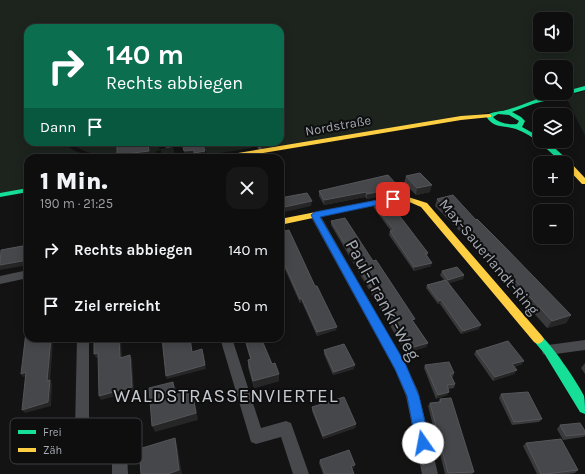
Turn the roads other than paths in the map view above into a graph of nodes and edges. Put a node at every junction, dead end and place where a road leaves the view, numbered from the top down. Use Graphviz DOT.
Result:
graph roads {
  1 [pos="585,88"];
  2 [pos="522,107"];
  3 [pos="506,112"];
  4 [pos="490,118"];
  5 [pos="518,122"];
  6 [pos="533,134"];
  7 [pos="259,146"];
  8 [pos="550,148"];
  9 [pos="261,151"];
  10 [pos="243,154"];
  11 [pos="558,156"];
  12 [pos="573,170"];
  13 [pos="585,182"];
  14 [pos="24,191"];
  15 [pos="0,195"];
  16 [pos="315,215"];
  17 [pos="284,221"];
  18 [pos="24,275"];
  19 [pos="0,280"];
  20 [pos="83,342"];
  21 [pos="227,342"];
  22 [pos="585,345"];
  23 [pos="548,350"];
  24 [pos="585,408"];
  25 [pos="82,418"];
  26 [pos="120,464"];
  27 [pos="120,474"];
  28 [pos="301,474"];
  29 [pos="430,474"];
  1 -- 2 [label="street, Nordstraße"];
  2 -- 3 [label="street, Nordstraße"];
  2 -- 5 [label="street"];
  3 -- 4 [label="street, Nordstraße"];
  3 -- 5 [label="street"];
  4 -- 5 [label="street, Nordstraße"];
  4 -- 9 [label="street, Nordstraße"];
  5 -- 6 [label="street"];
  7 -- 9 [label="lane"];
  8 -- 11 [label="street"];
  9 -- 10 [label="street, Nordstraße"];
  12 -- 13 [label="street"];
  14 -- 15 [label="street"];
  16 -- 17 [label="street, Max-Sauerlandt-Ring"];
  16 -- 23 [label="street, Max-Sauerlandt-Ring"];
  16 -- 29 [label="street, Paul-Frankl-Weg"];
  18 -- 19 [label="street"];
  20 -- 25 [label="street"];
  21 -- 28 [label="street"];
  22 -- 23 [label="street"];
  23 -- 24 [label="street, Max-Sauerlandt-Ring"];
  26 -- 27 [label="street"];
}
